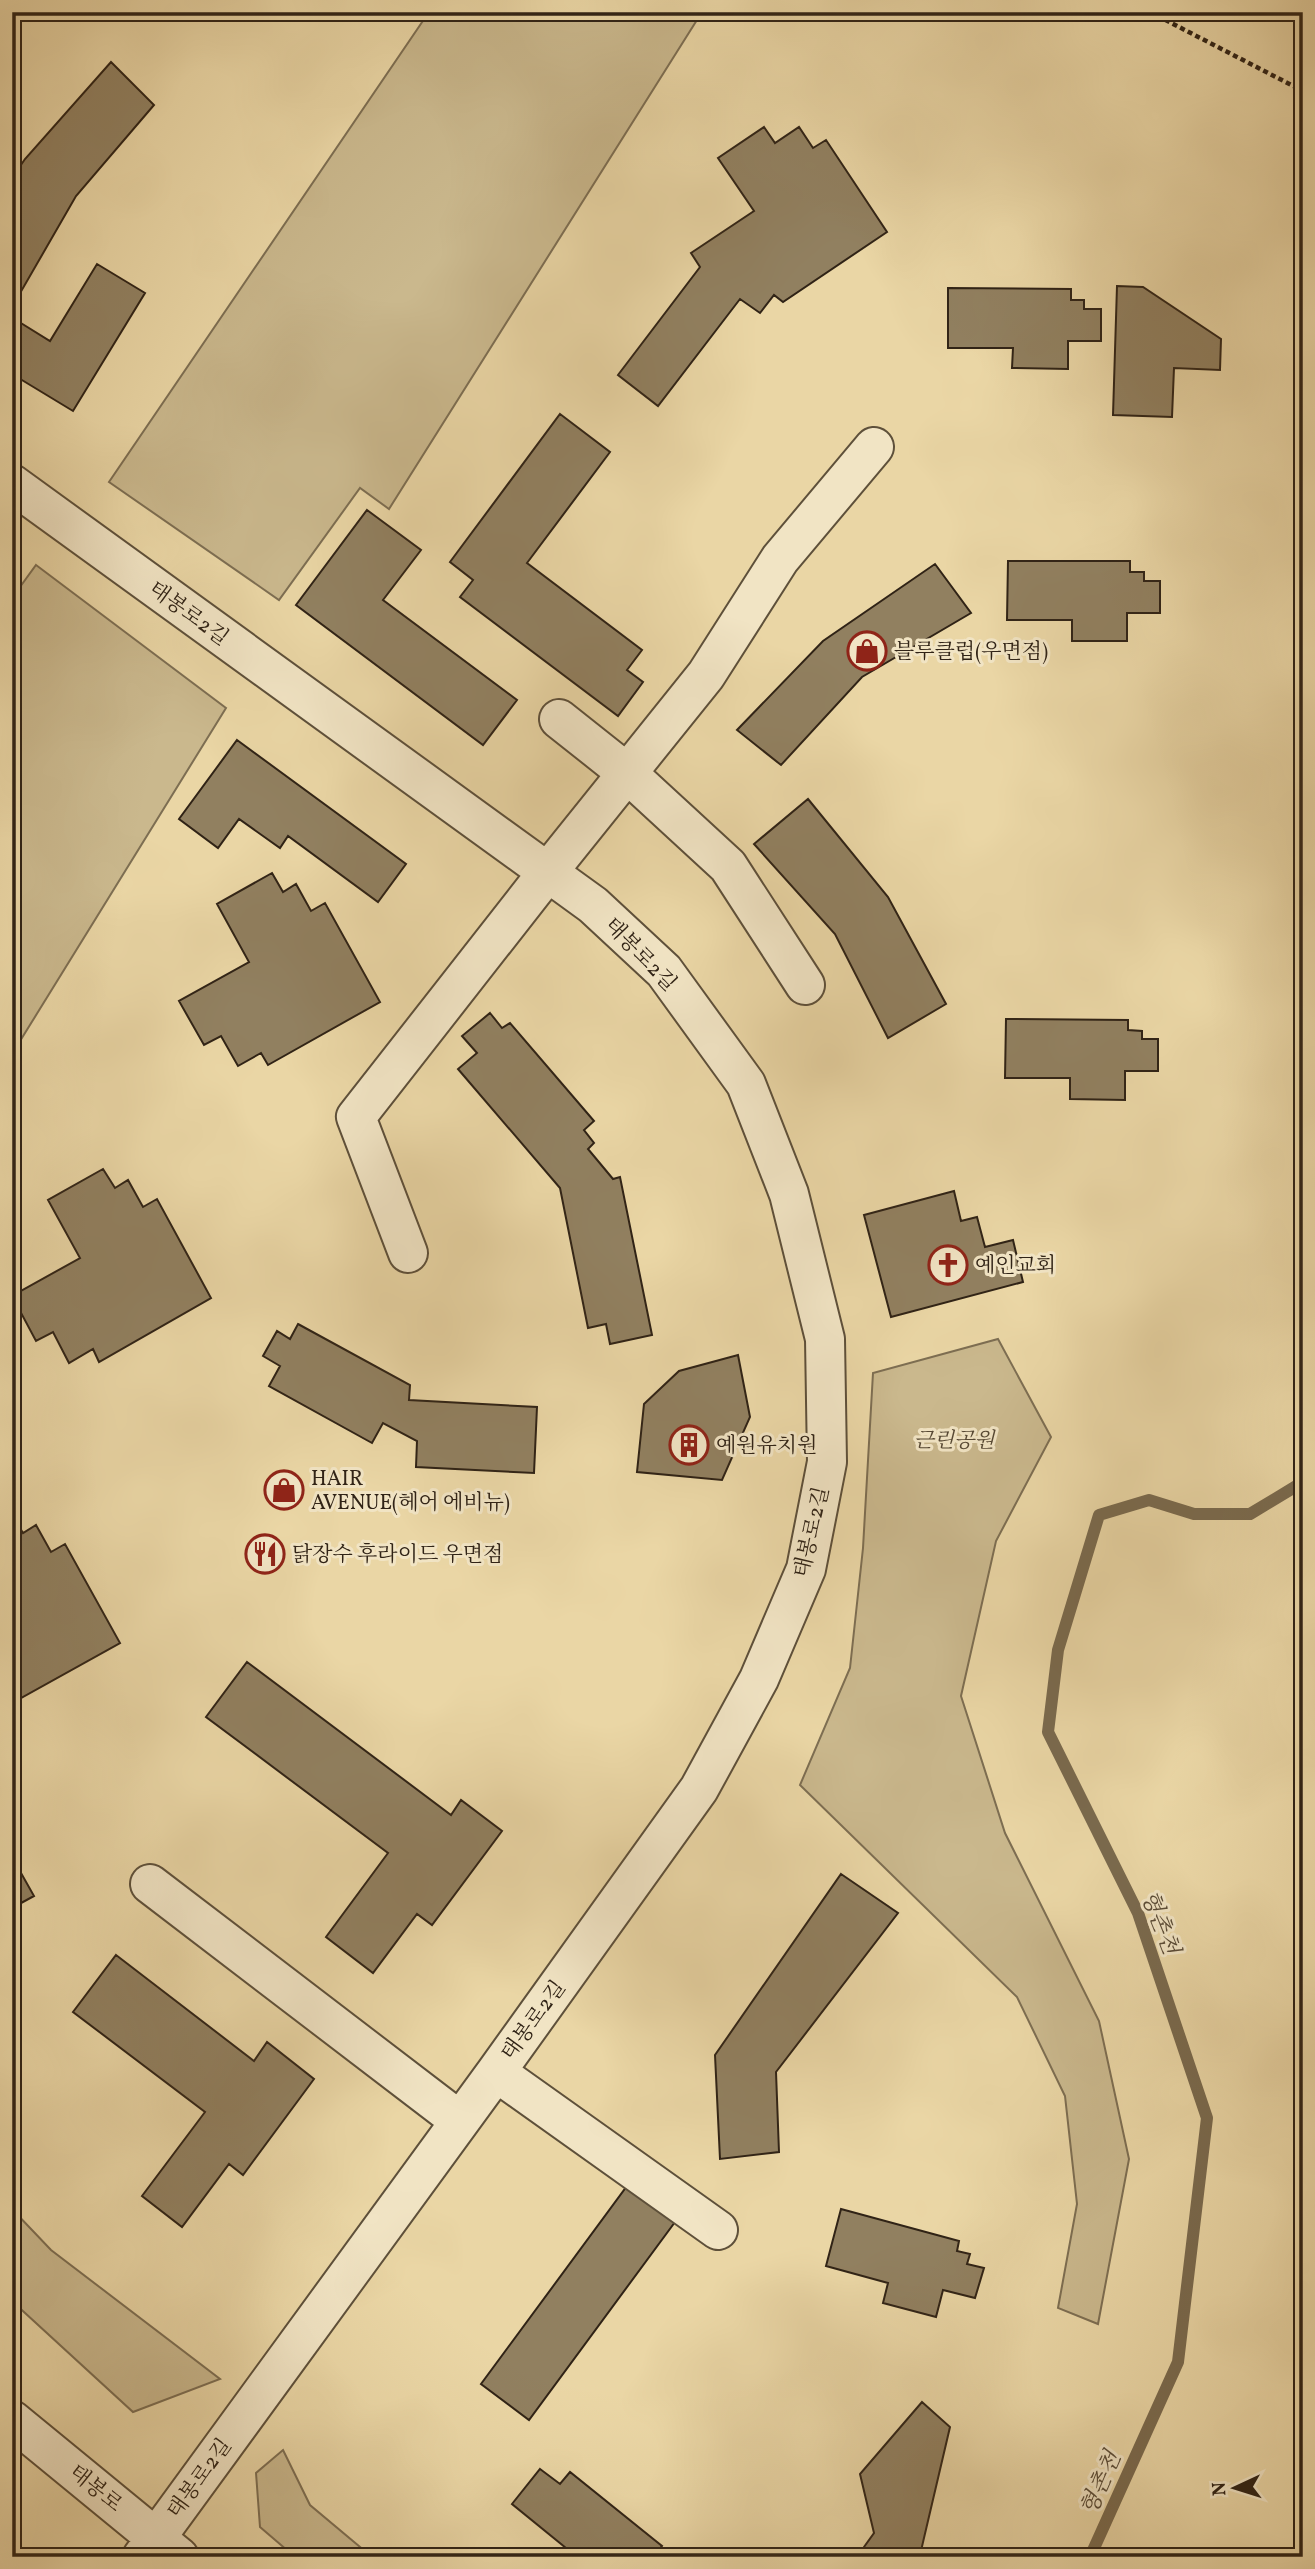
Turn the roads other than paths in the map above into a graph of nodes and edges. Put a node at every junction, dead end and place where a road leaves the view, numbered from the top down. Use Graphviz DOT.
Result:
graph roads {
  1 [pos="874,447"];
  2 [pos="12,484"];
  3 [pos="559,719"];
  4 [pos="628,773"];
  5 [pos="547,873"];
  6 [pos="805,985"];
  7 [pos="408,1253"];
  8 [pos="150,1884"];
  9 [pos="496,2072"];
  10 [pos="460,2121"];
  11 [pos="718,2230"];
  12 [pos="12,2420"];
  13 [pos="159,2550"];
  1 -- 4 [label="street"];
  2 -- 5 [label="street, 태봉로2길"];
  3 -- 4 [label="street"];
  4 -- 5 [label="street"];
  4 -- 6 [label="street"];
  5 -- 7 [label="street"];
  5 -- 9 [label="street, 태봉로2길"];
  8 -- 10 [label="street"];
  9 -- 10 [label="street, 태봉로2길"];
  9 -- 11 [label="street"];
  10 -- 13 [label="street, 태봉로2길"];
  12 -- 13 [label="street, 태봉로"];
}
